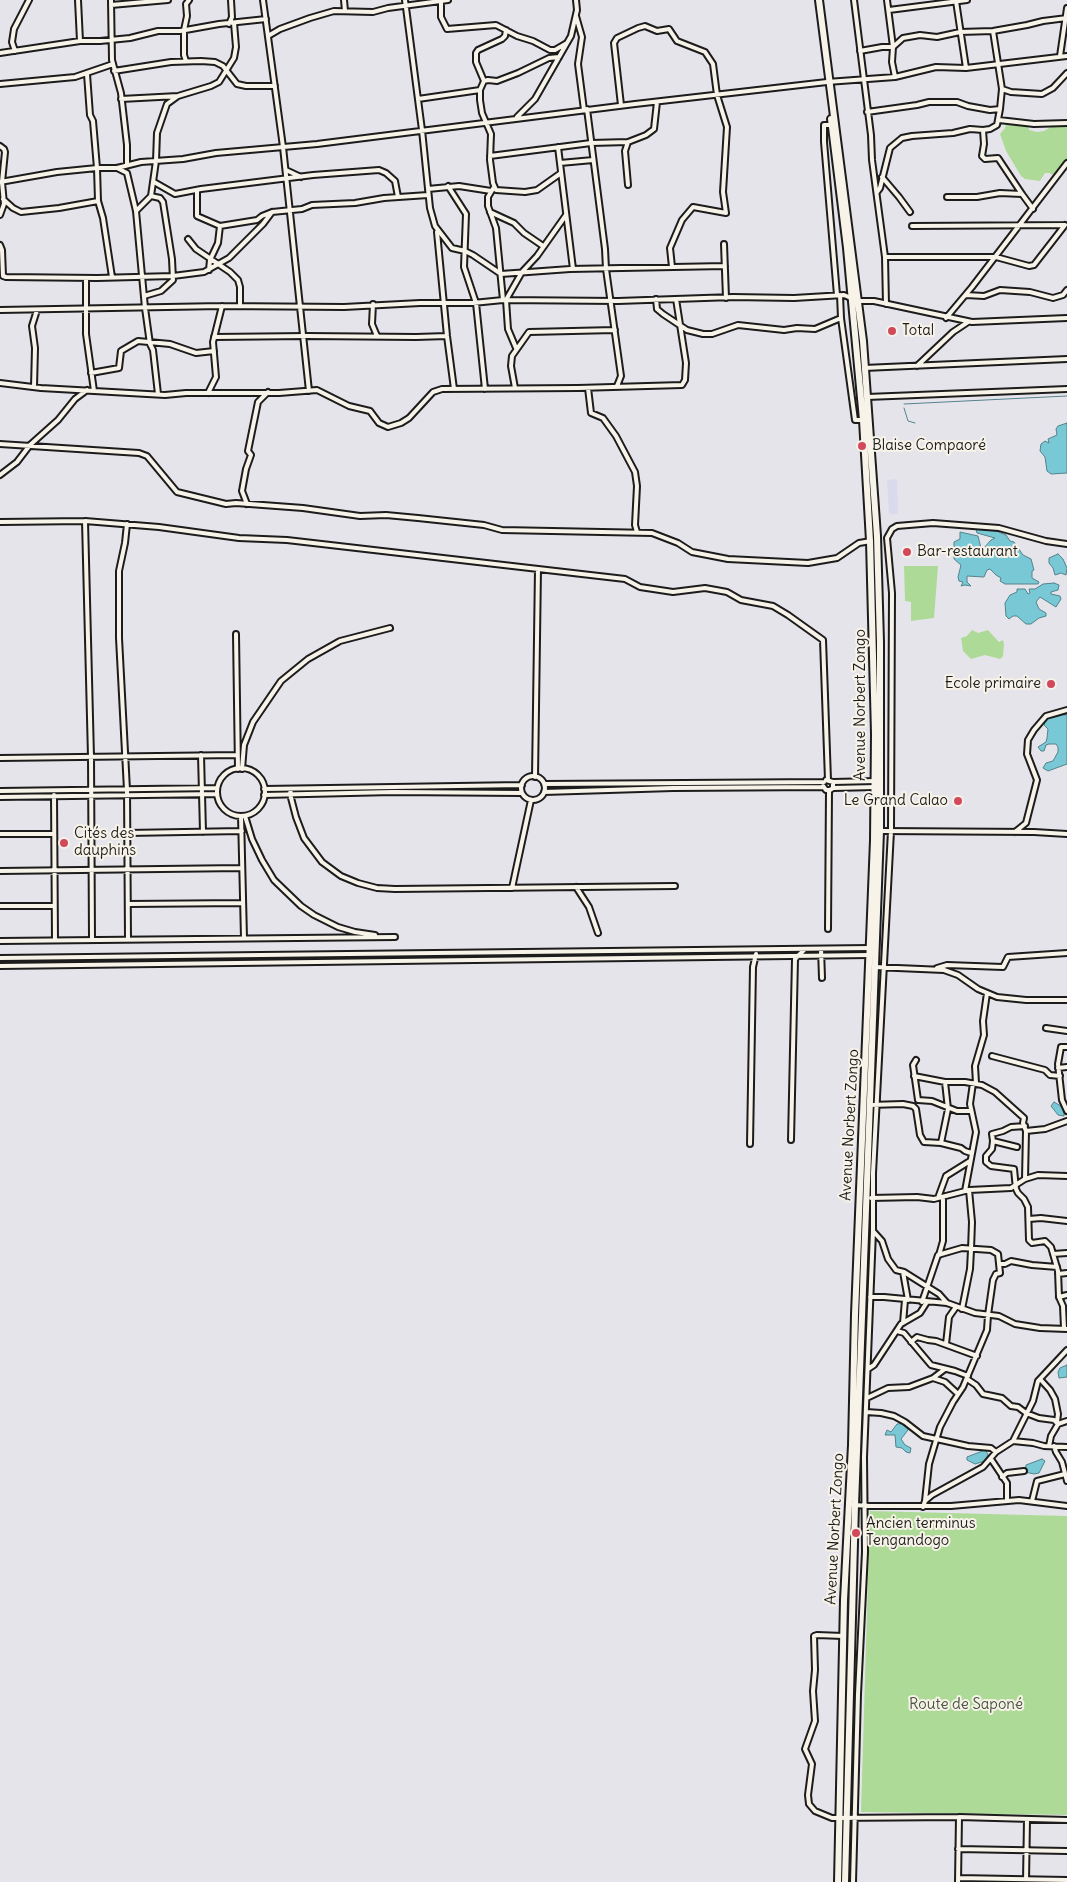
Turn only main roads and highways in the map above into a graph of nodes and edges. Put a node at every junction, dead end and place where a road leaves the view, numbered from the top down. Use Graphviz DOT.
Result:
graph roads {
  1 [pos="818,0"];
  2 [pos="828,82"];
  3 [pos="855,300"];
  4 [pos="864,397"];
  5 [pos="874,540"];
  6 [pos="877,784"];
  7 [pos="872,952"];
  8 [pos="852,1505"];
  9 [pos="842,1818"];
  10 [pos="838,1882"];
  11 [pos="845,1882"];
  1 -- 2 [label="main road"];
  2 -- 3 [label="main road"];
  2 -- 3 [label="main road"];
  3 -- 4 [label="main road, Avenue Norbert Zongo"];
  4 -- 5 [label="main road, Avenue Norbert Zongo"];
  4 -- 5 [label="main road, Avenue Norbert Zongo"];
  5 -- 6 [label="main road, Avenue Norbert Zongo"];
  6 -- 7 [label="main road, Avenue Norbert Zongo"];
  6 -- 7 [label="main road, Avenue Norbert Zongo"];
  7 -- 8 [label="main road, Avenue Norbert Zongo"];
  7 -- 8 [label="main road, Avenue Norbert Zongo"];
  8 -- 9 [label="main road, Avenue Norbert Zongo"];
  8 -- 9 [label="main road, Avenue Norbert Zongo"];
  9 -- 10 [label="main road, Avenue Norbert Zongo"];
  9 -- 11 [label="main road, Avenue Norbert Zongo"];
}
